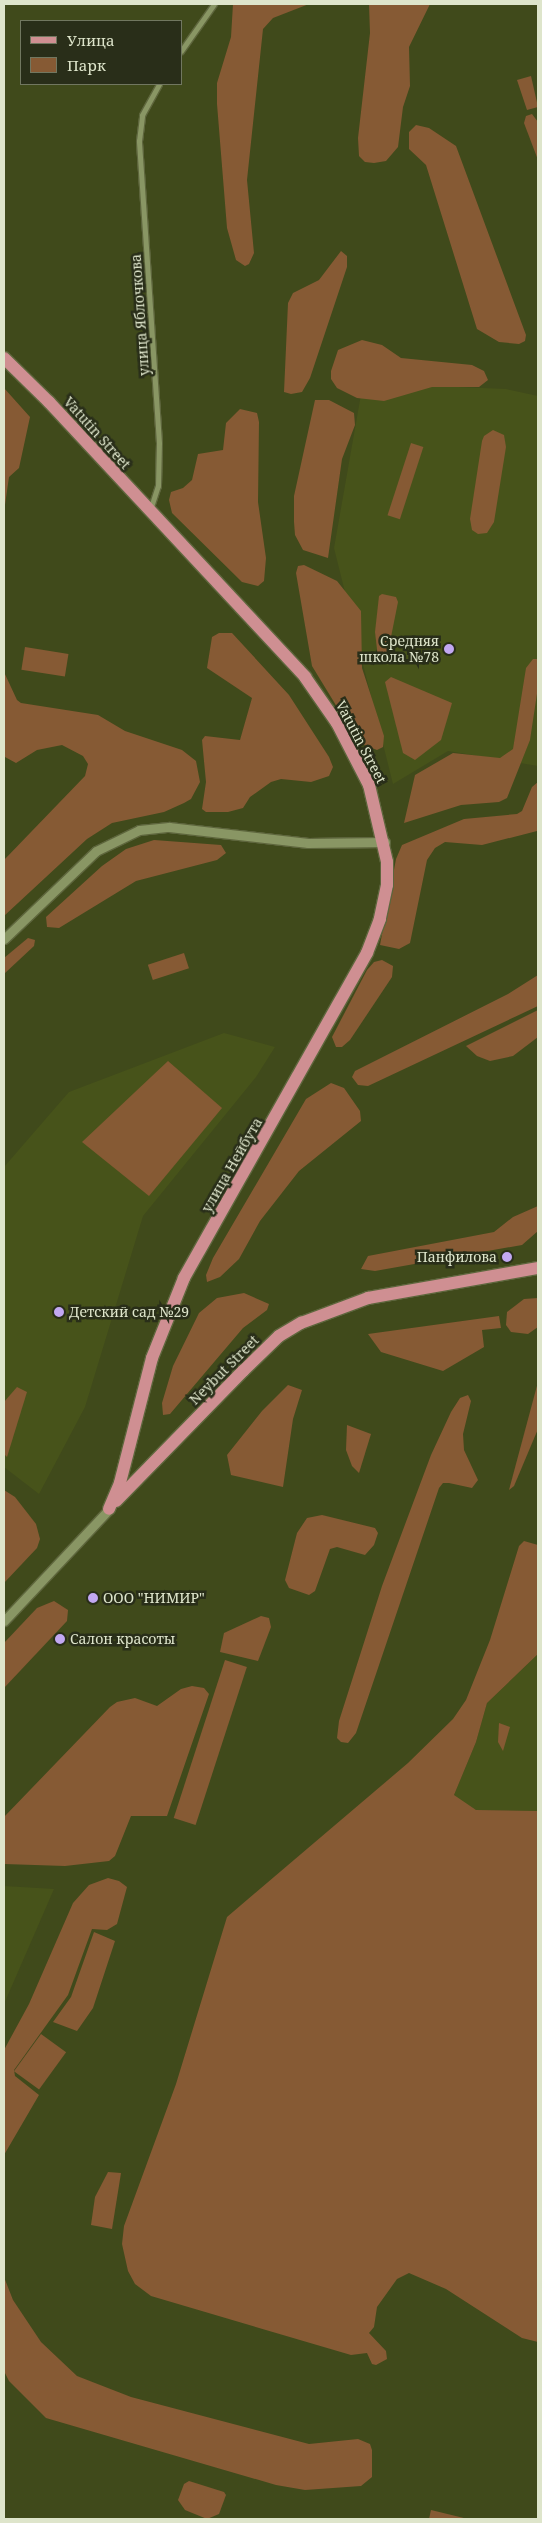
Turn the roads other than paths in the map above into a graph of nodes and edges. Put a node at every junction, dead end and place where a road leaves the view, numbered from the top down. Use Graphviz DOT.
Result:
graph roads {
  1 [pos="214,4"];
  2 [pos="182,51"];
  3 [pos="159,85"];
  4 [pos="4,358"];
  5 [pos="149,513"];
  6 [pos="385,842"];
  7 [pos="4,939"];
  8 [pos="538,1268"];
  9 [pos="109,1509"];
  10 [pos="4,1621"];
  1 -- 2 [label="street"];
  3 -- 5 [label="street, улица Яблочкова"];
  4 -- 5 [label="main road, Vatutin Street"];
  5 -- 6 [label="main road, Vatutin Street"];
  6 -- 7 [label="street"];
  6 -- 9 [label="main road, улица Нейбута"];
  8 -- 9 [label="main road, Neybut Street"];
  9 -- 10 [label="street, Neybut Street"];
}
